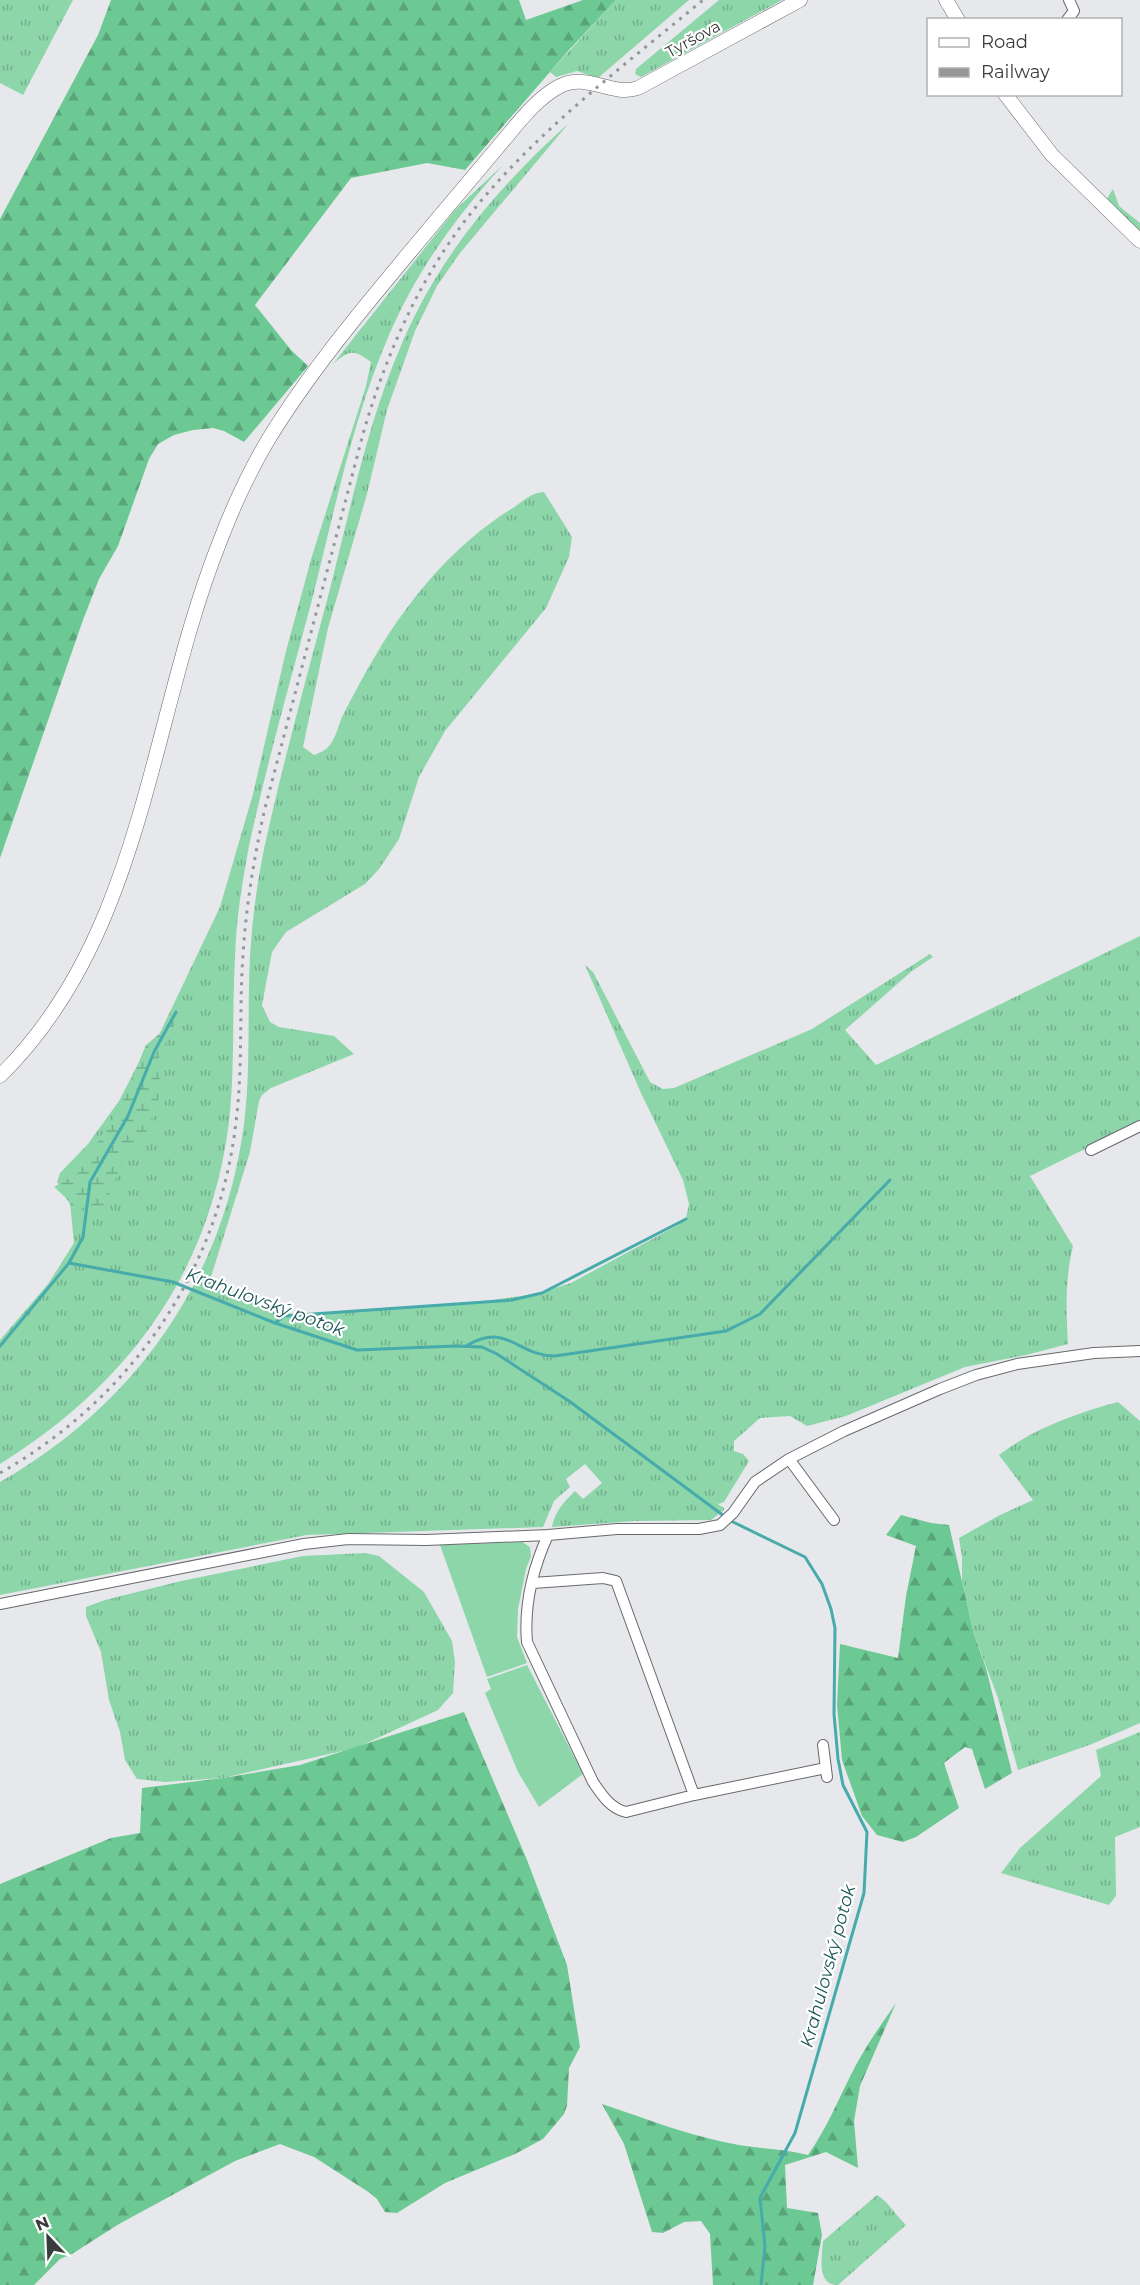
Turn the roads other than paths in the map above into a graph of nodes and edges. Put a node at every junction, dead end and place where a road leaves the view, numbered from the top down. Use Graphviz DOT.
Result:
graph roads {
  1 [pos="800,0"];
  2 [pos="946,0"];
  3 [pos="1069,0"];
  4 [pos="957,18"];
  5 [pos="1068,18"];
  6 [pos="1007,96"];
  7 [pos="1140,241"];
  8 [pos="0,1076"];
  9 [pos="1140,1126"];
  10 [pos="1092,1150"];
  11 [pos="1140,1351"];
  12 [pos="789,1459"];
  13 [pos="834,1520"];
  14 [pos="548,1535"];
  15 [pos="533,1583"];
  16 [pos="0,1604"];
  17 [pos="823,1745"];
  18 [pos="694,1795"];
  1 -- 8 [label="street, Tyršova"];
  2 -- 4 [label="street"];
  3 -- 5 [label="street"];
  6 -- 7 [label="street"];
  9 -- 10 [label="street"];
  11 -- 12 [label="street"];
  12 -- 13 [label="street"];
  12 -- 14 [label="street"];
  14 -- 15 [label="street"];
  14 -- 16 [label="street"];
  15 -- 18 [label="street"];
  15 -- 18 [label="street"];
  17 -- 18 [label="street"];
}
